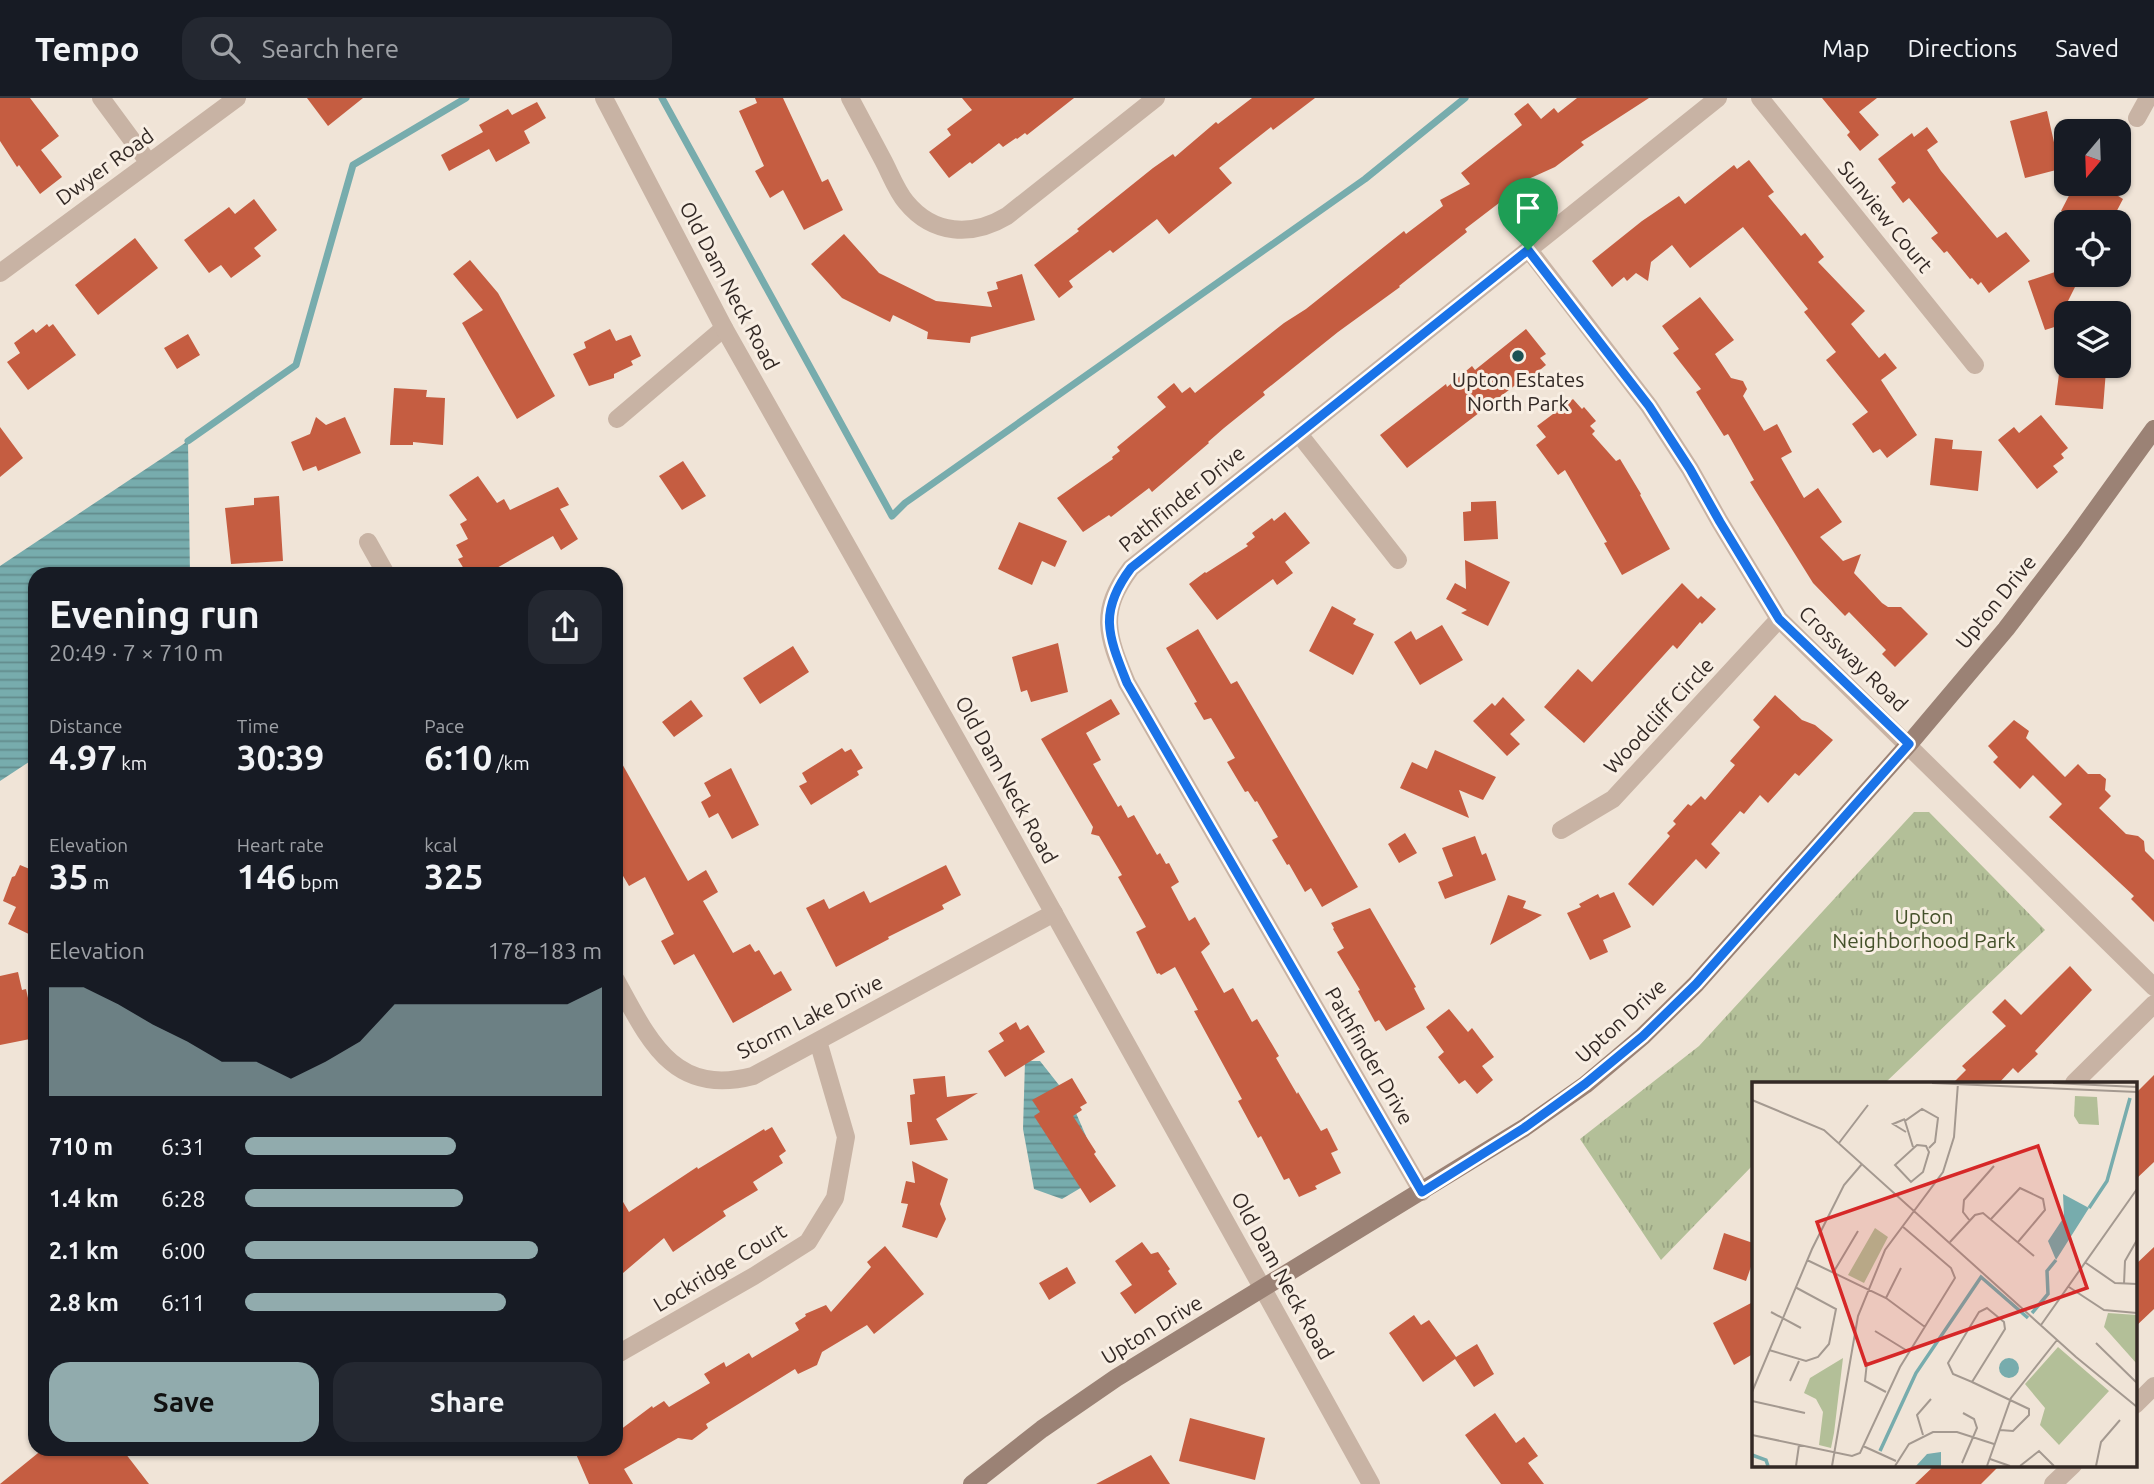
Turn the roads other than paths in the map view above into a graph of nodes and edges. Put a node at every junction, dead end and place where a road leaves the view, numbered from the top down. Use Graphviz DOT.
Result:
graph roads {
  1 [pos="101,98"];
  2 [pos="237,98"];
  3 [pos="604,98"];
  4 [pos="850,98"];
  5 [pos="1156,98"];
  6 [pos="1718,98"];
  7 [pos="1760,98"];
  8 [pos="2148,98"];
  9 [pos="2137,118"];
  10 [pos="149,163"];
  11 [pos="1528,250"];
  12 [pos="0,273"];
  13 [pos="724,328"];
  14 [pos="1975,365"];
  15 [pos="617,419"];
  16 [pos="2154,429"];
  17 [pos="1299,433"];
  18 [pos="368,542"];
  19 [pos="1398,560"];
  20 [pos="382,567"];
  21 [pos="1779,619"];
  22 [pos="1909,744"];
  23 [pos="1561,830"];
  24 [pos="1054,913"];
  25 [pos="2154,986"];
  26 [pos="623,997"];
  27 [pos="2154,1004"];
  28 [pos="818,1041"];
  29 [pos="2075,1082"];
  30 [pos="1422,1192"];
  31 [pos="1263,1289"];
  32 [pos="623,1351"];
  33 [pos="2154,1386"];
  34 [pos="2136,1404"];
  35 [pos="2072,1466"];
  36 [pos="972,1484"];
  37 [pos="1371,1484"];
  38 [pos="2053,1484"];
  1 -- 10 [label="street"];
  2 -- 10 [label="street, Dwyer Road"];
  3 -- 13 [label="street, Old Dam Neck Road"];
  4 -- 5 [label="street"];
  6 -- 11 [label="street, Pathfinder Drive"];
  7 -- 14 [label="street, Sunview Court"];
  8 -- 9 [label="street"];
  10 -- 12 [label="street, Dwyer Road"];
  11 -- 17 [label="street, Pathfinder Drive"];
  11 -- 21 [label="street, Crossway Road"];
  13 -- 15 [label="street"];
  13 -- 24 [label="street, Old Dam Neck Road"];
  16 -- 22 [label="main road, Upton Drive"];
  17 -- 19 [label="street"];
  17 -- 30 [label="street, Pathfinder Drive"];
  18 -- 20 [label="street"];
  21 -- 22 [label="street, Crossway Road"];
  21 -- 23 [label="street, Woodcliff Circle"];
  22 -- 25 [label="street, Crossway Road"];
  22 -- 30 [label="main road, Upton Drive"];
  24 -- 28 [label="street, Storm Lake Drive"];
  24 -- 31 [label="street, Old Dam Neck Road"];
  26 -- 28 [label="street, Storm Lake Drive"];
  27 -- 29 [label="street"];
  28 -- 32 [label="street, Lockridge Court"];
  30 -- 31 [label="main road, Upton Drive"];
  31 -- 36 [label="main road, Upton Drive"];
  31 -- 37 [label="street, Old Dam Neck Road"];
  33 -- 34 [label="street"];
  35 -- 38 [label="street"];
}
